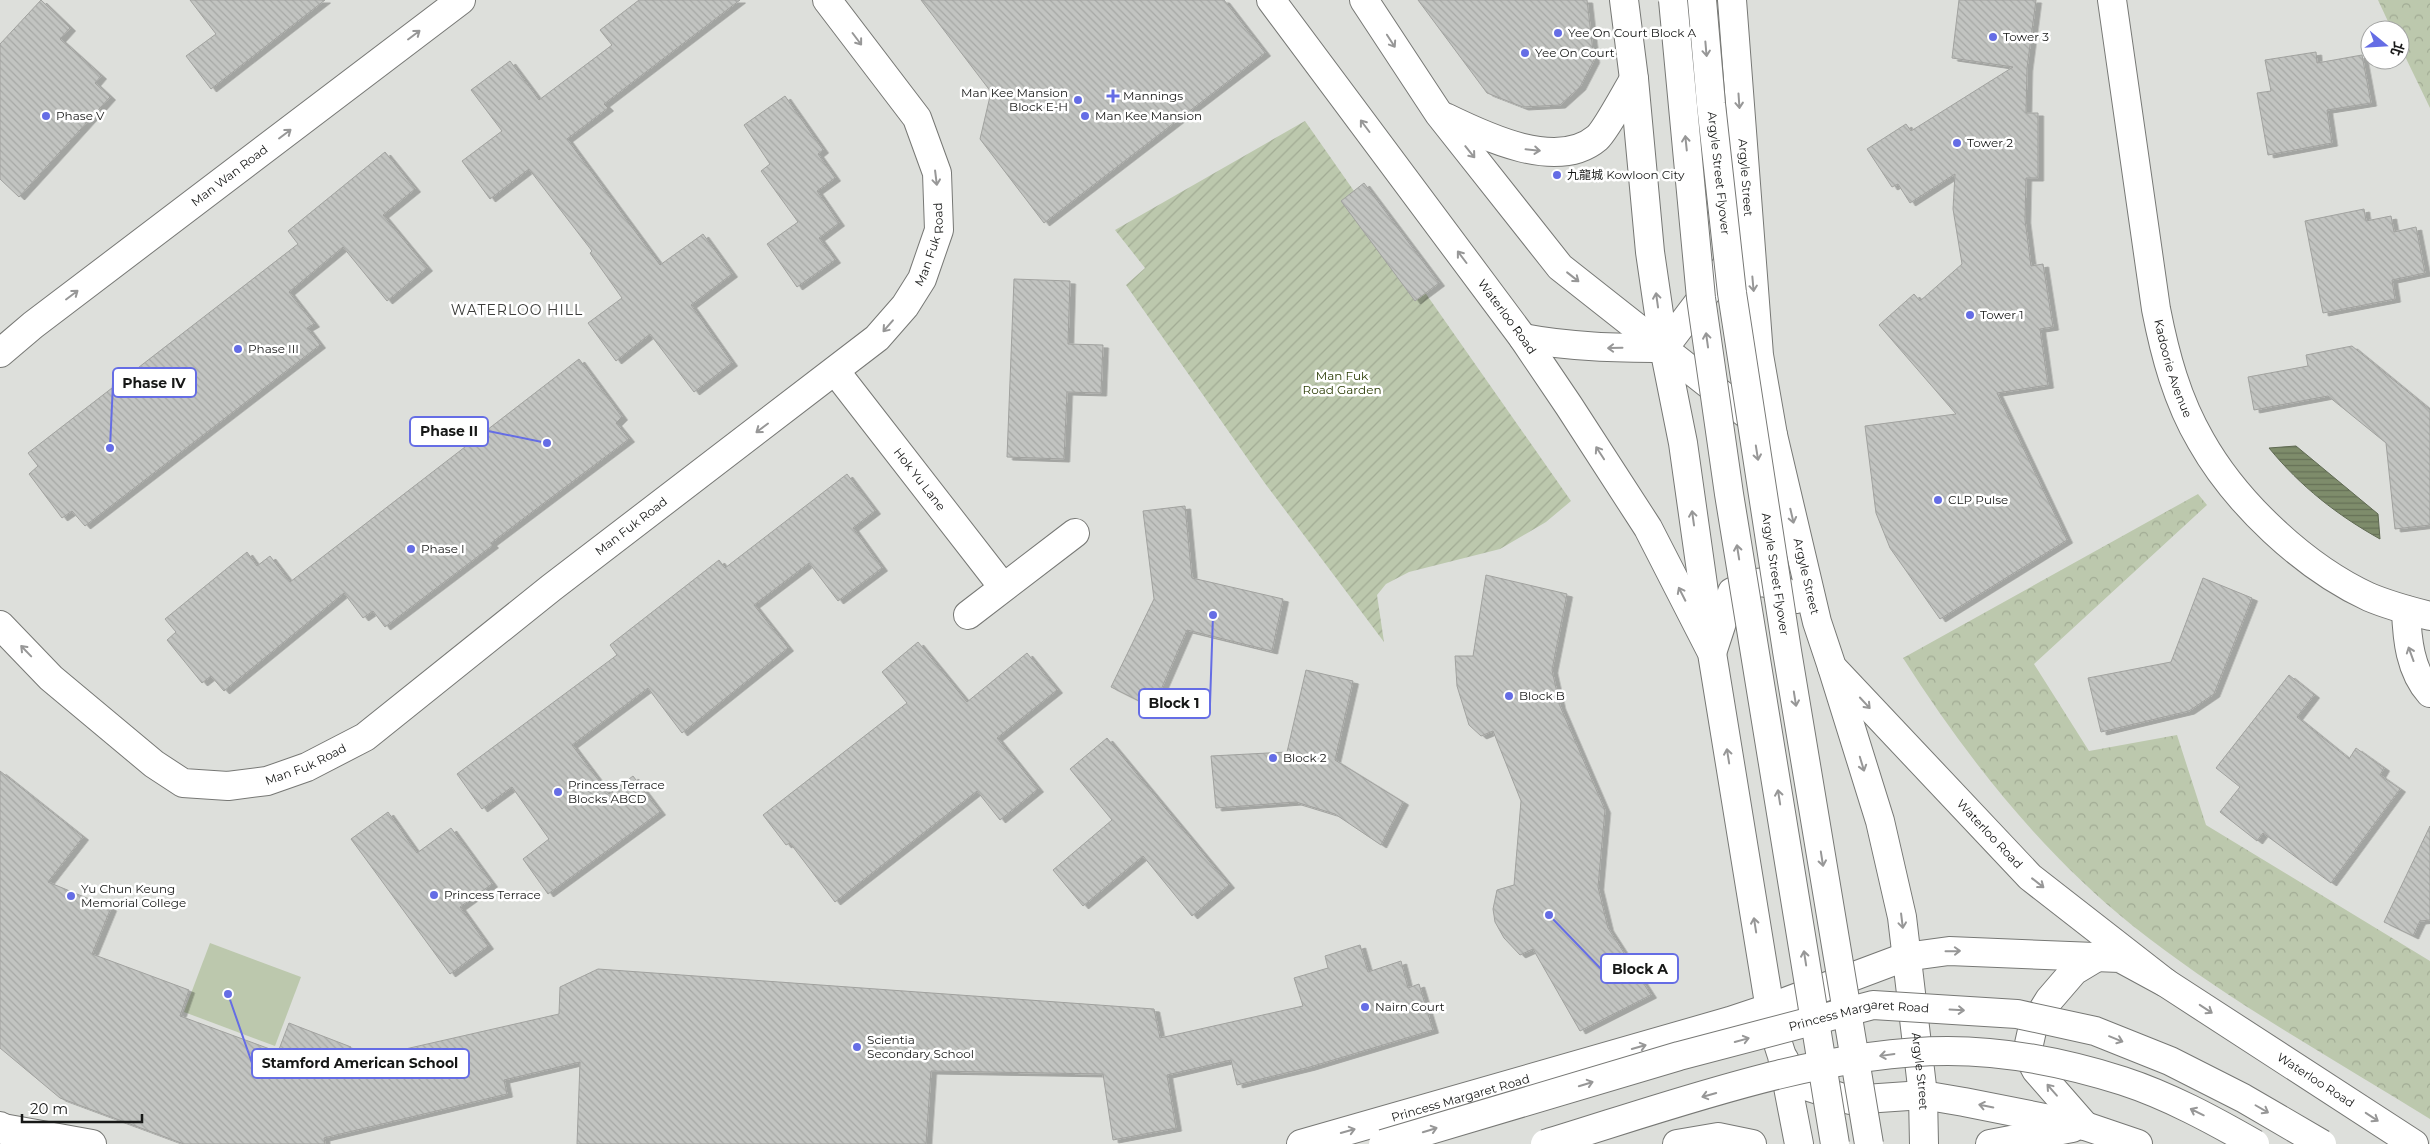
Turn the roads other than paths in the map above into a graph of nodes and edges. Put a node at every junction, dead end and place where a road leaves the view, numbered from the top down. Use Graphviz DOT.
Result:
graph roads {
  1 [pos="461,0"];
  2 [pos="827,0"];
  3 [pos="1271,0"];
  4 [pos="1364,0"];
  5 [pos="1624,0"];
  6 [pos="1673,0"];
  7 [pos="1702,0"];
  8 [pos="1732,0"];
  9 [pos="2112,0"];
  10 [pos="1634,80"];
  11 [pos="1439,114"];
  12 [pos="1749,236"];
  13 [pos="1523,338"];
  14 [pos="1664,348"];
  15 [pos="0,353"];
  16 [pos="836,372"];
  17 [pos="1773,435"];
  18 [pos="1075,533"];
  19 [pos="1004,587"];
  20 [pos="2418,613"];
  21 [pos="968,615"];
  22 [pos="1817,622"];
  23 [pos="0,624"];
  24 [pos="1712,652"];
  25 [pos="1832,667"];
  26 [pos="2430,694"];
  27 [pos="2099,956"];
  28 [pos="1905,957"];
  29 [pos="2166,983"];
  30 [pos="1769,1008"];
  31 [pos="1782,1056"];
  32 [pos="1923,1095"];
  33 [pos="2086,1126"];
  34 [pos="9,1132"];
  35 [pos="92,1144"];
  36 [pos="1302,1144"];
  37 [pos="1383,1144"];
  38 [pos="1545,1144"];
  39 [pos="1677,1144"];
  40 [pos="1752,1144"];
  41 [pos="1799,1144"];
  42 [pos="1835,1144"];
  43 [pos="1869,1144"];
  44 [pos="1924,1144"];
  45 [pos="1990,1144"];
  46 [pos="2138,1144"];
  47 [pos="2255,1144"];
  48 [pos="2322,1144"];
  49 [pos="2414,1144"];
  15 -- 1 [label="main road, Man Wan Road, one-way"];
  2 -- 16 [label="main road, Man Fuk Road, one-way"];
  13 -- 3 [label="main road, Waterloo Road, one-way"];
  4 -- 11 [label="main road, one-way"];
  5 -- 10 [label="main road"];
  42 -- 6 [label="main road, one-way, bridge"];
  7 -- 43 [label="main road, Argyle Street Flyover, one-way, bridge"];
  8 -- 12 [label="main road, Argyle Street, one-way"];
  9 -- 20 [label="main road, Kadoorie Avenue"];
  11 -- 10 [label="main road, one-way"];
  14 -- 10 [label="main road, one-way"];
  11 -- 14 [label="main road, one-way"];
  12 -- 14 [label="main road"];
  12 -- 17 [label="main road, Argyle Street, one-way"];
  14 -- 13 [label="main road, one-way"];
  24 -- 13 [label="main road, Waterloo Road, one-way"];
  14 -- 17 [label="main road"];
  24 -- 14 [label="main road, one-way"];
  16 -- 19 [label="main road, Hok Yu Lane"];
  16 -- 23 [label="main road, Man Fuk Road, one-way"];
  17 -- 22 [label="main road, Argyle Street, one-way"];
  18 -- 19 [label="main road"];
  19 -- 21 [label="main road"];
  26 -- 20 [label="main road, one-way"];
  22 -- 24 [label="main road"];
  22 -- 25 [label="main road, Argyle Street"];
  30 -- 24 [label="main road, one-way"];
  25 -- 28 [label="main road, Argyle Street, one-way"];
  25 -- 29 [label="main road, Waterloo Road, one-way"];
  28 -- 27 [label="main road, Waterloo Road, one-way"];
  27 -- 29 [label="main road, Waterloo Road"];
  33 -- 27 [label="main road, one-way"];
  28 -- 30 [label="main road, Princess Margaret Road"];
  28 -- 32 [label="main road, Argyle Street"];
  29 -- 49 [label="main road, Waterloo Road, one-way"];
  30 -- 31 [label="main road"];
  36 -- 30 [label="main road, Princess Margaret Road, one-way"];
  31 -- 32 [label="main road"];
  31 -- 41 [label="main road"];
  33 -- 32 [label="main road, one-way"];
  32 -- 44 [label="main road, Argyle Street"];
  33 -- 45 [label="main road"];
  33 -- 46 [label="main road"];
  34 -- 35 [label="main road"];
  37 -- 48 [label="main road, Princess Margaret Road, one-way, bridge"];
  47 -- 38 [label="main road, one-way, bridge"];
  39 -- 40 [label="main road"];
}
